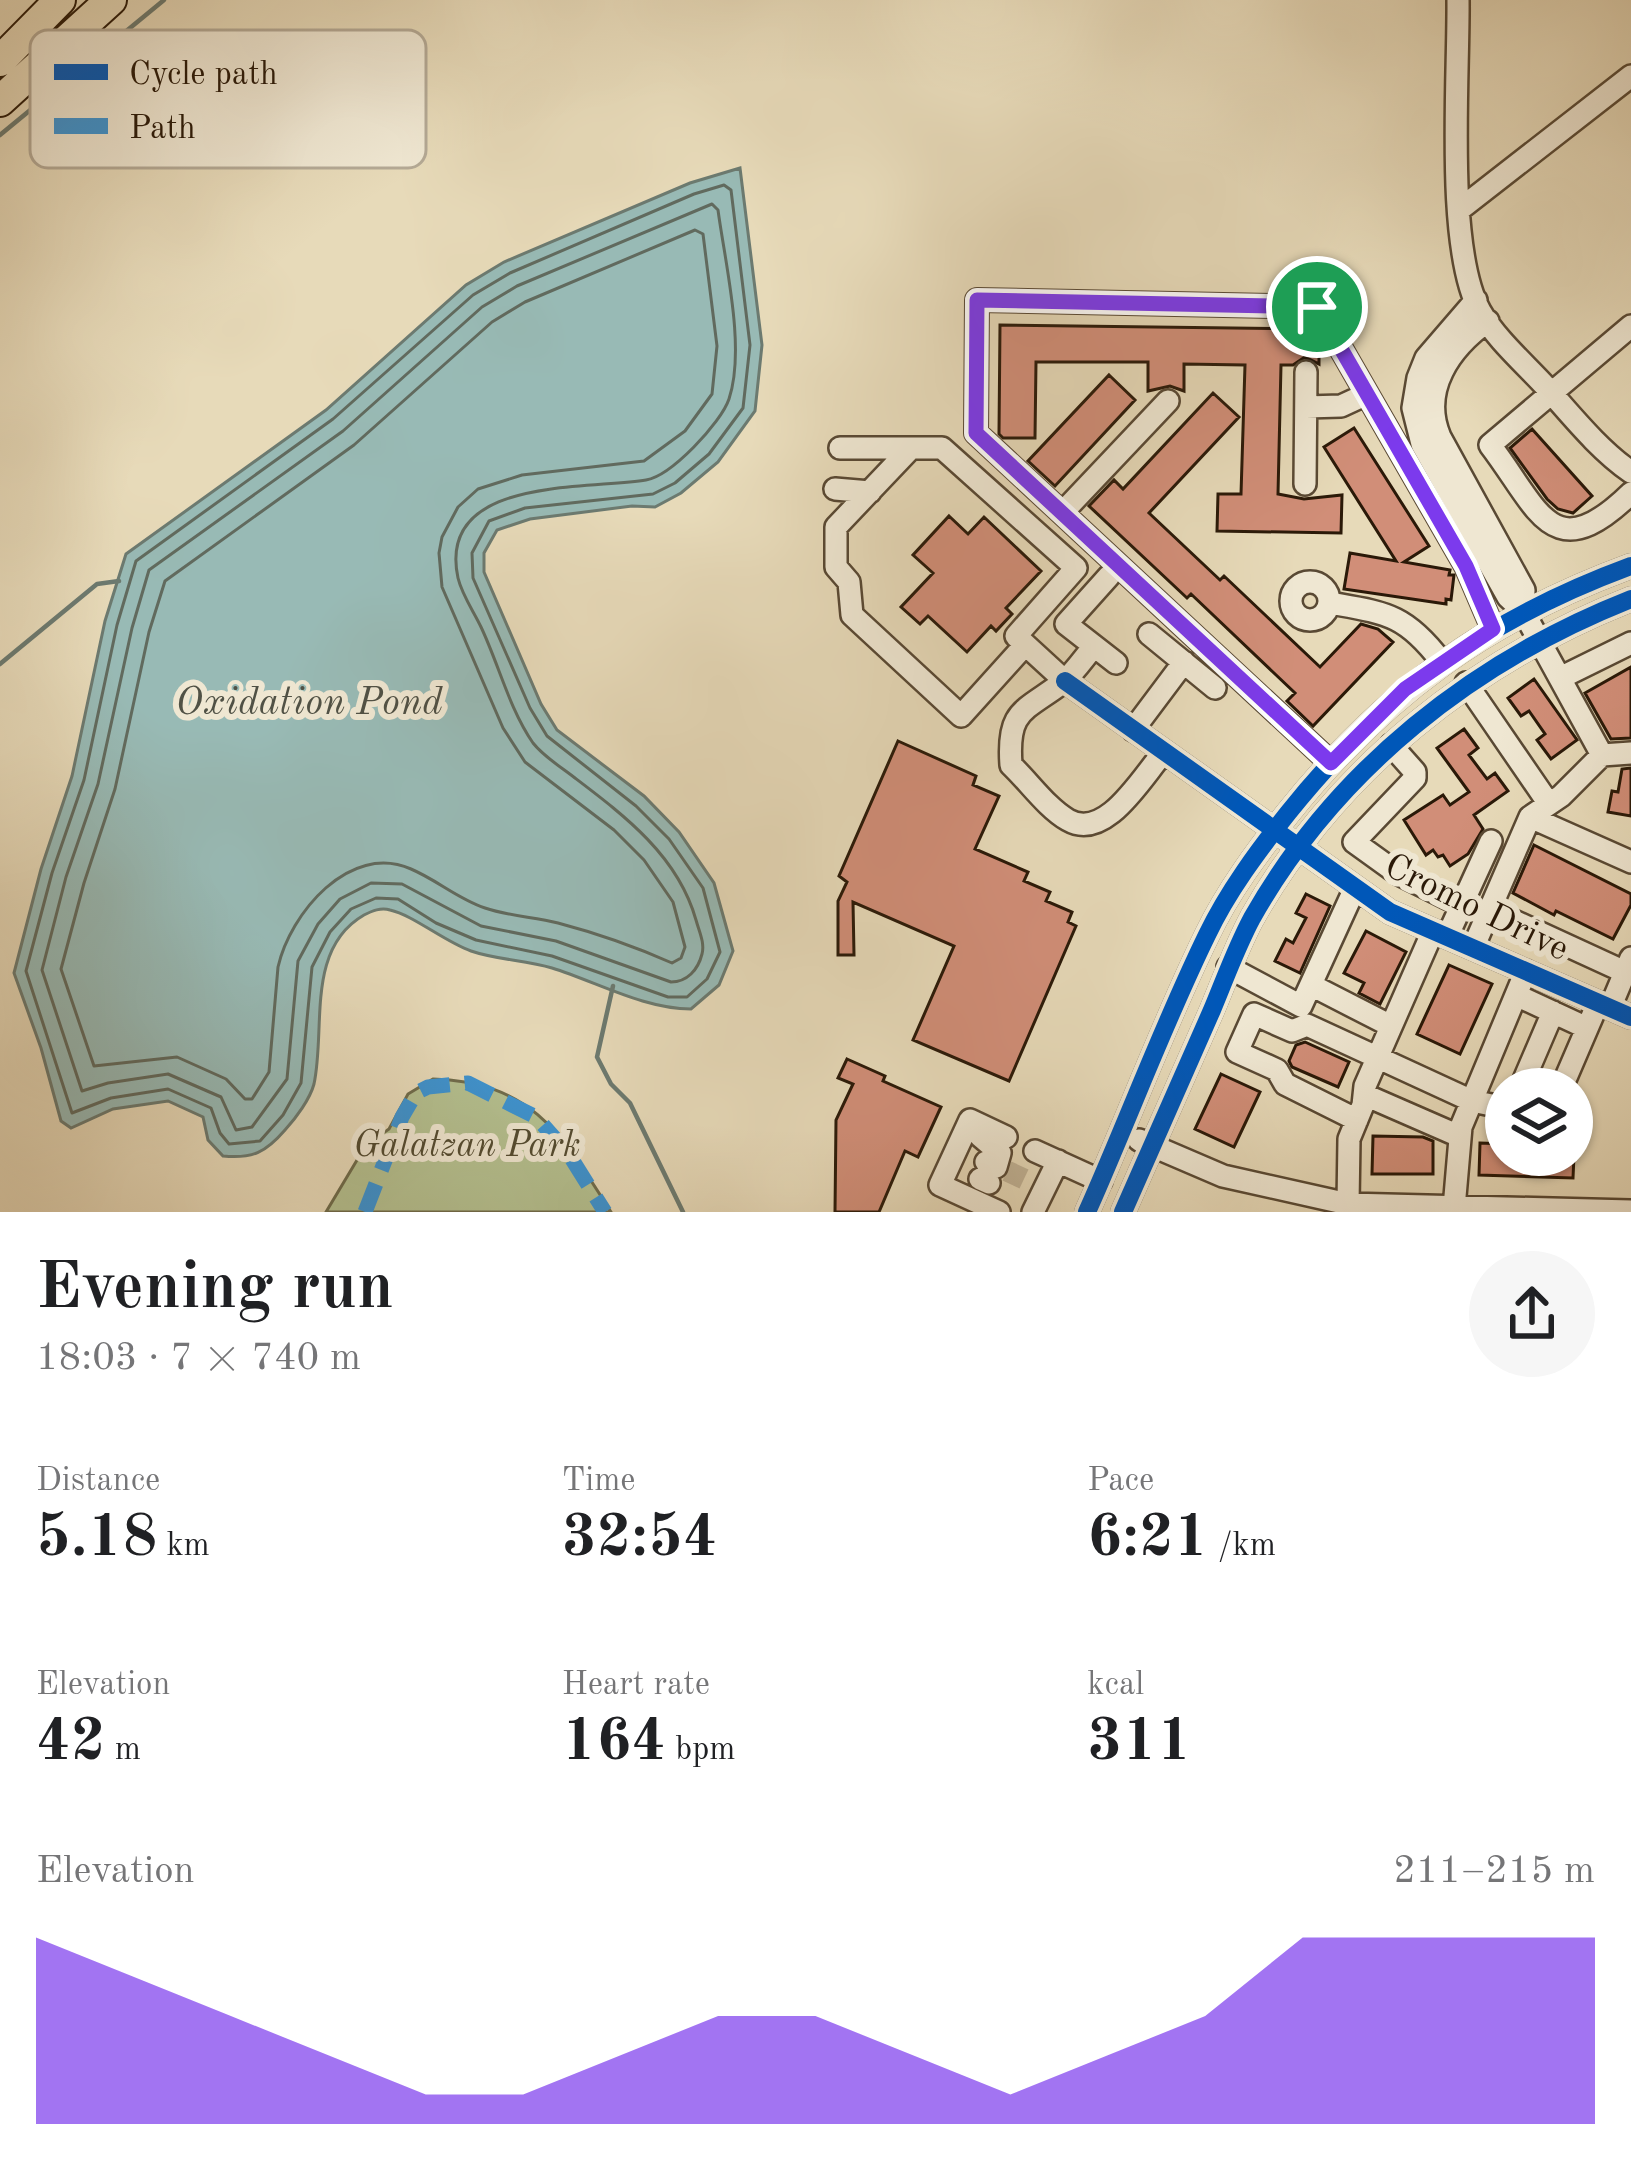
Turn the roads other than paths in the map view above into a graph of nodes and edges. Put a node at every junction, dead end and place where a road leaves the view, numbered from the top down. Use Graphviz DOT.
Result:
graph roads {
  1 [pos="60,0"];
  2 [pos="111,0"];
  3 [pos="1458,0"];
  4 [pos="30,30"];
  5 [pos="30,30"];
  6 [pos="78,30"];
  7 [pos="0,61"];
  8 [pos="30,74"];
  9 [pos="1631,76"];
  10 [pos="0,101"];
  11 [pos="1459,210"];
  12 [pos="1476,300"];
  13 [pos="1488,321"];
  14 [pos="1631,326"];
  15 [pos="1306,372"];
  16 [pos="1551,392"];
  17 [pos="1367,394"];
  18 [pos="1168,401"];
  19 [pos="1306,407"];
  20 [pos="840,448"];
  21 [pos="911,448"];
  22 [pos="1631,472"];
  23 [pos="1305,484"];
  24 [pos="835,489"];
  25 [pos="870,492"];
  26 [pos="1631,493"];
  27 [pos="1062,513"];
  28 [pos="1631,566"];
  29 [pos="1109,576"];
  30 [pos="1631,599"];
  31 [pos="1330,603"];
  32 [pos="1523,611"];
  33 [pos="1493,629"];
  34 [pos="1149,634"];
  35 [pos="1538,640"];
  36 [pos="1631,643"];
  37 [pos="1025,645"];
  38 [pos="1094,646"];
  39 [pos="1184,662"];
  40 [pos="1441,662"];
  41 [pos="1116,663"];
  42 [pos="1560,678"];
  43 [pos="1065,681"];
  44 [pos="1466,683"];
  45 [pos="1216,688"];
  46 [pos="1133,730"];
  47 [pos="1391,745"];
  48 [pos="1164,752"];
  49 [pos="1631,753"];
  50 [pos="1602,754"];
  51 [pos="1331,763"];
  52 [pos="1540,811"];
  53 [pos="1274,831"];
  54 [pos="1491,841"];
  55 [pos="1298,850"];
  56 [pos="1631,862"];
  57 [pos="1355,888"];
  58 [pos="1462,905"];
  59 [pos="1490,910"];
  60 [pos="1440,934"];
  61 [pos="1473,948"];
  62 [pos="1629,966"];
  63 [pos="1228,967"];
  64 [pos="1526,971"];
  65 [pos="1310,985"];
  66 [pos="1516,995"];
  67 [pos="1215,1003"];
  68 [pos="1613,1010"];
  69 [pos="1553,1012"];
  70 [pos="1251,1020"];
  71 [pos="1391,1026"];
  72 [pos="1587,1028"];
  73 [pos="1377,1058"];
  74 [pos="1529,1068"];
  75 [pos="1570,1068"];
  76 [pos="1365,1095"];
  77 [pos="1472,1100"];
  78 [pos="1485,1103"];
  79 [pos="1357,1120"];
  80 [pos="1123,1131"];
  81 [pos="1460,1136"];
  82 [pos="1006,1137"];
  83 [pos="1152,1145"];
  84 [pos="960,1148"];
  85 [pos="1035,1151"];
  86 [pos="1058,1161"];
  87 [pos="1101,1181"];
  88 [pos="1001,1183"];
  89 [pos="1631,1202"];
  90 [pos="1348,1204"];
  91 [pos="1316,1205"];
  92 [pos="1454,1208"];
  93 [pos="1629,1211"];
  94 [pos="1034,1212"];
  95 [pos="1088,1212"];
  96 [pos="1123,1212"];
  1 -- 5 [label="highway"];
  2 -- 6 [label="highway"];
  3 -- 11 [label="street"];
  4 -- 7 [label="highway"];
  8 -- 10 [label="highway"];
  9 -- 11 [label="street"];
  11 -- 12 [label="street"];
  12 -- 13 [label="street"];
  12 -- 32 [label="street"];
  13 -- 16 [label="street"];
  13 -- 32 [label="street"];
  14 -- 16 [label="street"];
  15 -- 19 [label="street"];
  16 -- 22 [label="street"];
  16 -- 26 [label="street"];
  17 -- 19 [label="street"];
  17 -- 27 [label="street"];
  17 -- 33 [label="street"];
  18 -- 27 [label="street"];
  19 -- 23 [label="street"];
  20 -- 21 [label="street"];
  21 -- 25 [label="street"];
  21 -- 37 [label="street"];
  24 -- 25 [label="street"];
  25 -- 37 [label="street"];
  27 -- 51 [label="street"];
  28 -- 32 [label="street"];
  29 -- 38 [label="street"];
  30 -- 35 [label="street"];
  31 -- 40 [label="street"];
  32 -- 33 [label="street"];
  32 -- 35 [label="street"];
  33 -- 40 [label="street"];
  34 -- 39 [label="street"];
  35 -- 42 [label="street"];
  35 -- 44 [label="street"];
  36 -- 42 [label="street"];
  37 -- 43 [label="street, Cromo Drive"];
  38 -- 41 [label="street"];
  38 -- 43 [label="street"];
  39 -- 45 [label="street"];
  39 -- 46 [label="street"];
  40 -- 51 [label="street"];
  42 -- 50 [label="street"];
  43 -- 46 [label="street, Cromo Drive"];
  43 -- 48 [label="street"];
  44 -- 47 [label="street"];
  44 -- 52 [label="street"];
  46 -- 48 [label="street, Cromo Drive"];
  47 -- 55 [label="street"];
  47 -- 58 [label="street"];
  48 -- 53 [label="street, Cromo Drive"];
  49 -- 50 [label="street"];
  50 -- 52 [label="street"];
  51 -- 53 [label="street"];
  52 -- 56 [label="street"];
  52 -- 59 [label="street"];
  53 -- 55 [label="street, Cromo Drive"];
  53 -- 80 [label="street"];
  54 -- 58 [label="street"];
  55 -- 57 [label="street, Cromo Drive"];
  55 -- 63 [label="street"];
  57 -- 60 [label="street, Cromo Drive"];
  57 -- 65 [label="street"];
  58 -- 60 [label="street"];
  59 -- 61 [label="street"];
  59 -- 62 [label="street"];
  60 -- 61 [label="street, Cromo Drive"];
  60 -- 71 [label="street"];
  61 -- 64 [label="street, Cromo Drive"];
  62 -- 68 [label="street"];
  63 -- 65 [label="street"];
  63 -- 67 [label="street"];
  64 -- 66 [label="street"];
  64 -- 68 [label="street, Cromo Drive"];
  65 -- 71 [label="street"];
  66 -- 69 [label="street"];
  66 -- 77 [label="street"];
  67 -- 70 [label="street"];
  67 -- 83 [label="street"];
  68 -- 72 [label="street"];
  69 -- 72 [label="street"];
  69 -- 74 [label="street"];
  70 -- 73 [label="street"];
  70 -- 79 [label="street"];
  71 -- 73 [label="street"];
  72 -- 75 [label="street"];
  73 -- 76 [label="street"];
  73 -- 77 [label="street"];
  76 -- 79 [label="street"];
  76 -- 81 [label="street"];
  77 -- 78 [label="street"];
  77 -- 81 [label="street"];
  79 -- 90 [label="street"];
  80 -- 83 [label="street"];
  80 -- 87 [label="street"];
  81 -- 92 [label="street"];
  82 -- 84 [label="street"];
  83 -- 91 [label="street"];
  83 -- 96 [label="street"];
  84 -- 88 [label="street"];
  84 -- 88 [label="street"];
  85 -- 86 [label="street"];
  86 -- 87 [label="street"];
  86 -- 88 [label="street"];
  87 -- 95 [label="street"];
  88 -- 94 [label="street"];
  89 -- 93 [label="street"];
  90 -- 91 [label="street"];
  90 -- 92 [label="street"];
  92 -- 93 [label="street"];
}
